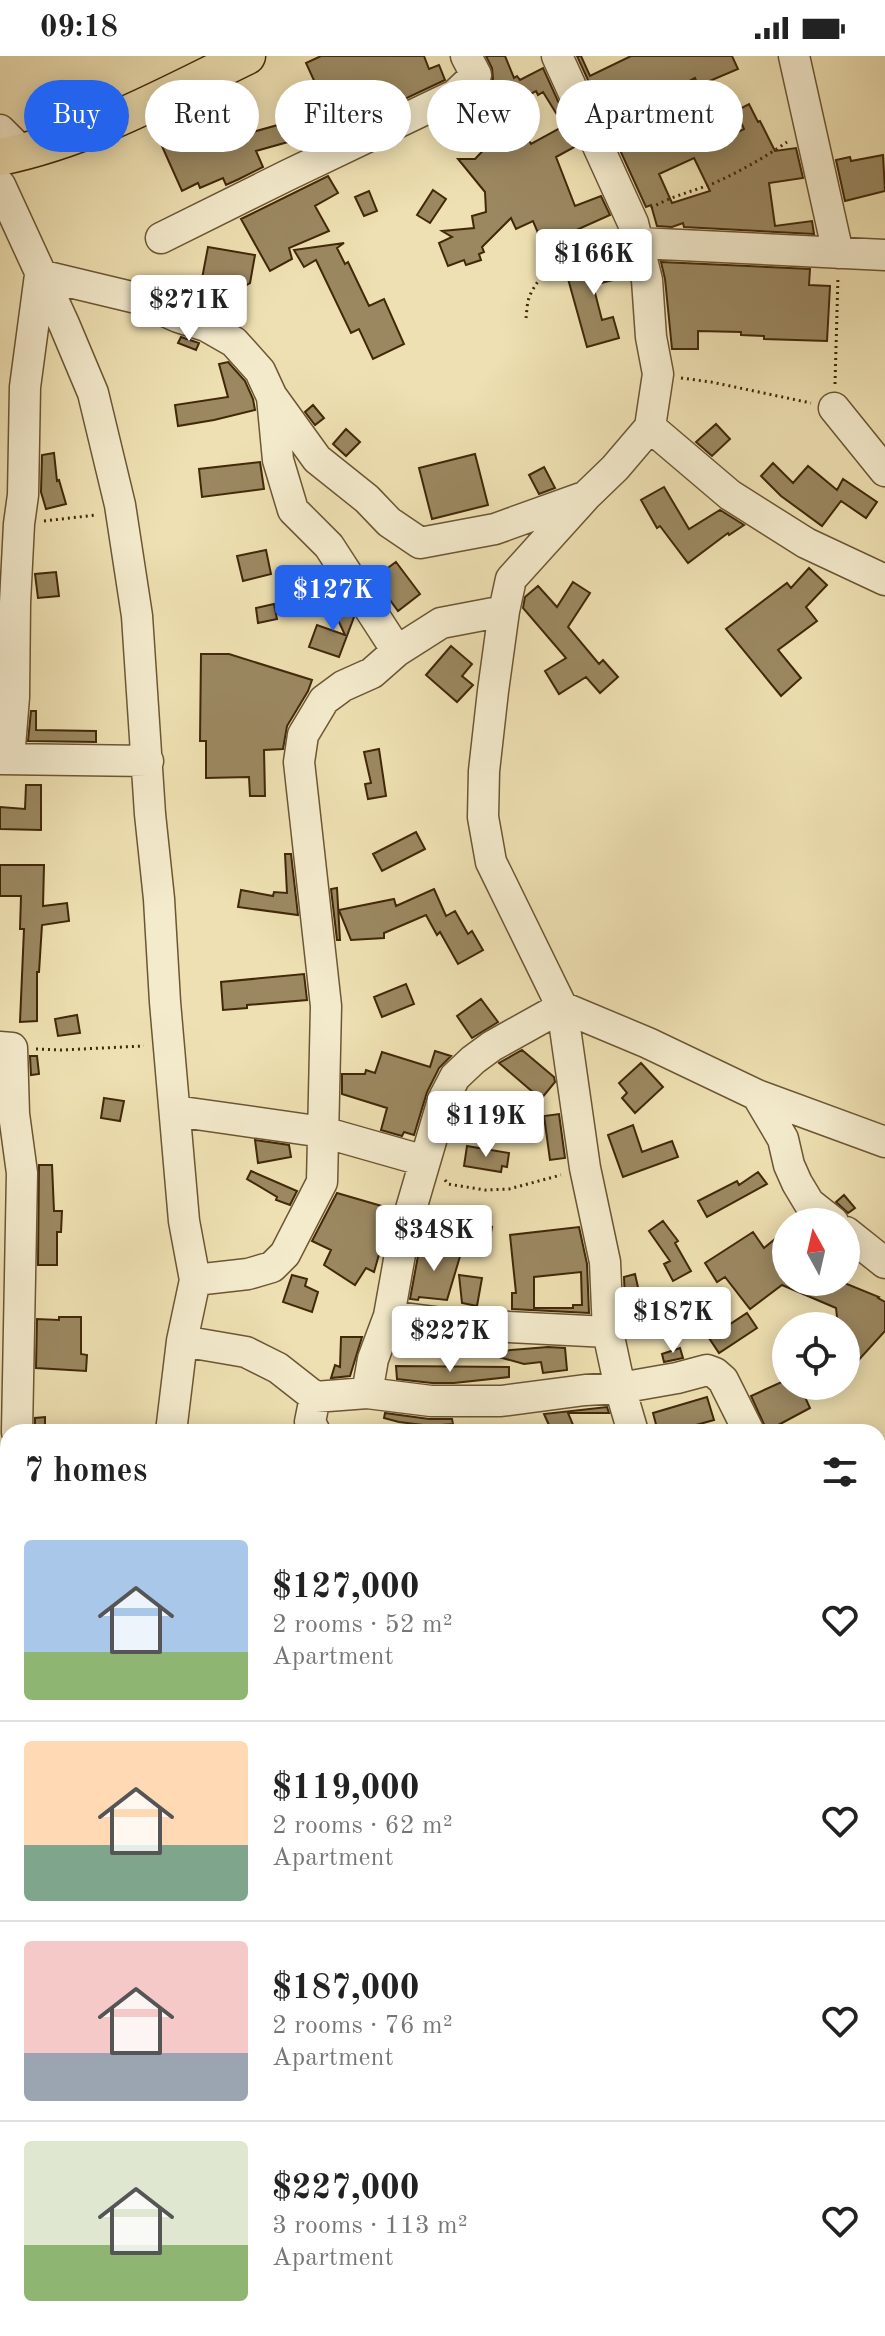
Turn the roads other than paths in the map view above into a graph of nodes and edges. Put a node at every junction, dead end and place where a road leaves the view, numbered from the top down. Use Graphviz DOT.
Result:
graph roads {
  1 [pos="247,56"];
  2 [pos="466,56"];
  3 [pos="557,56"];
  4 [pos="794,56"];
  5 [pos="8,147"];
  6 [pos="0,185"];
  7 [pos="636,233"];
  8 [pos="161,238"];
  9 [pos="838,253"];
  10 [pos="885,255"];
  11 [pos="40,275"];
  12 [pos="272,397"];
  13 [pos="834,408"];
  14 [pos="650,427"];
  15 [pos="885,471"];
  16 [pos="586,496"];
  17 [pos="885,580"];
  18 [pos="504,611"];
  19 [pos="397,651"];
  20 [pos="7,697"];
  21 [pos="4,759"];
  22 [pos="148,761"];
  23 [pos="562,1007"];
  24 [pos="6,1048"];
  25 [pos="757,1095"];
  26 [pos="175,1111"];
  27 [pos="323,1132"];
  28 [pos="885,1142"];
  29 [pos="425,1161"];
  30 [pos="815,1208"];
  31 [pos="860,1243"];
  32 [pos="885,1263"];
  33 [pos="195,1280"];
  34 [pos="389,1316"];
  35 [pos="608,1332"];
  36 [pos="182,1341"];
  37 [pos="620,1388"];
  38 [pos="367,1393"];
  39 [pos="315,1397"];
  40 [pos="17,1424"];
  41 [pos="172,1424"];
  42 [pos="311,1424"];
  43 [pos="631,1424"];
  44 [pos="745,1424"];
  1 -- 5 [label="main road"];
  2 -- 8 [label="street"];
  3 -- 7 [label="street"];
  4 -- 9 [label="street"];
  6 -- 11 [label="street"];
  7 -- 9 [label="street"];
  7 -- 14 [label="street"];
  9 -- 10 [label="street"];
  11 -- 12 [label="street"];
  11 -- 20 [label="street"];
  11 -- 22 [label="street"];
  12 -- 16 [label="street"];
  12 -- 19 [label="street"];
  13 -- 15 [label="street"];
  14 -- 16 [label="street"];
  14 -- 17 [label="street"];
  16 -- 18 [label="street"];
  18 -- 19 [label="street"];
  18 -- 23 [label="street"];
  19 -- 27 [label="street"];
  20 -- 21 [label="street"];
  21 -- 22 [label="street"];
  22 -- 26 [label="street"];
  23 -- 25 [label="street"];
  23 -- 29 [label="street"];
  23 -- 35 [label="street"];
  24 -- 40 [label="street"];
  25 -- 28 [label="street"];
  25 -- 30 [label="street"];
  26 -- 27 [label="street"];
  26 -- 33 [label="street"];
  27 -- 29 [label="street"];
  27 -- 33 [label="street"];
  29 -- 34 [label="street"];
  31 -- 32 [label="street"];
  33 -- 36 [label="street"];
  34 -- 35 [label="street"];
  34 -- 38 [label="street"];
  35 -- 37 [label="street"];
  36 -- 39 [label="street"];
  36 -- 41 [label="street"];
  37 -- 38 [label="street"];
  37 -- 43 [label="street"];
  37 -- 44 [label="street"];
  38 -- 39 [label="street"];
  39 -- 42 [label="street"];
}
